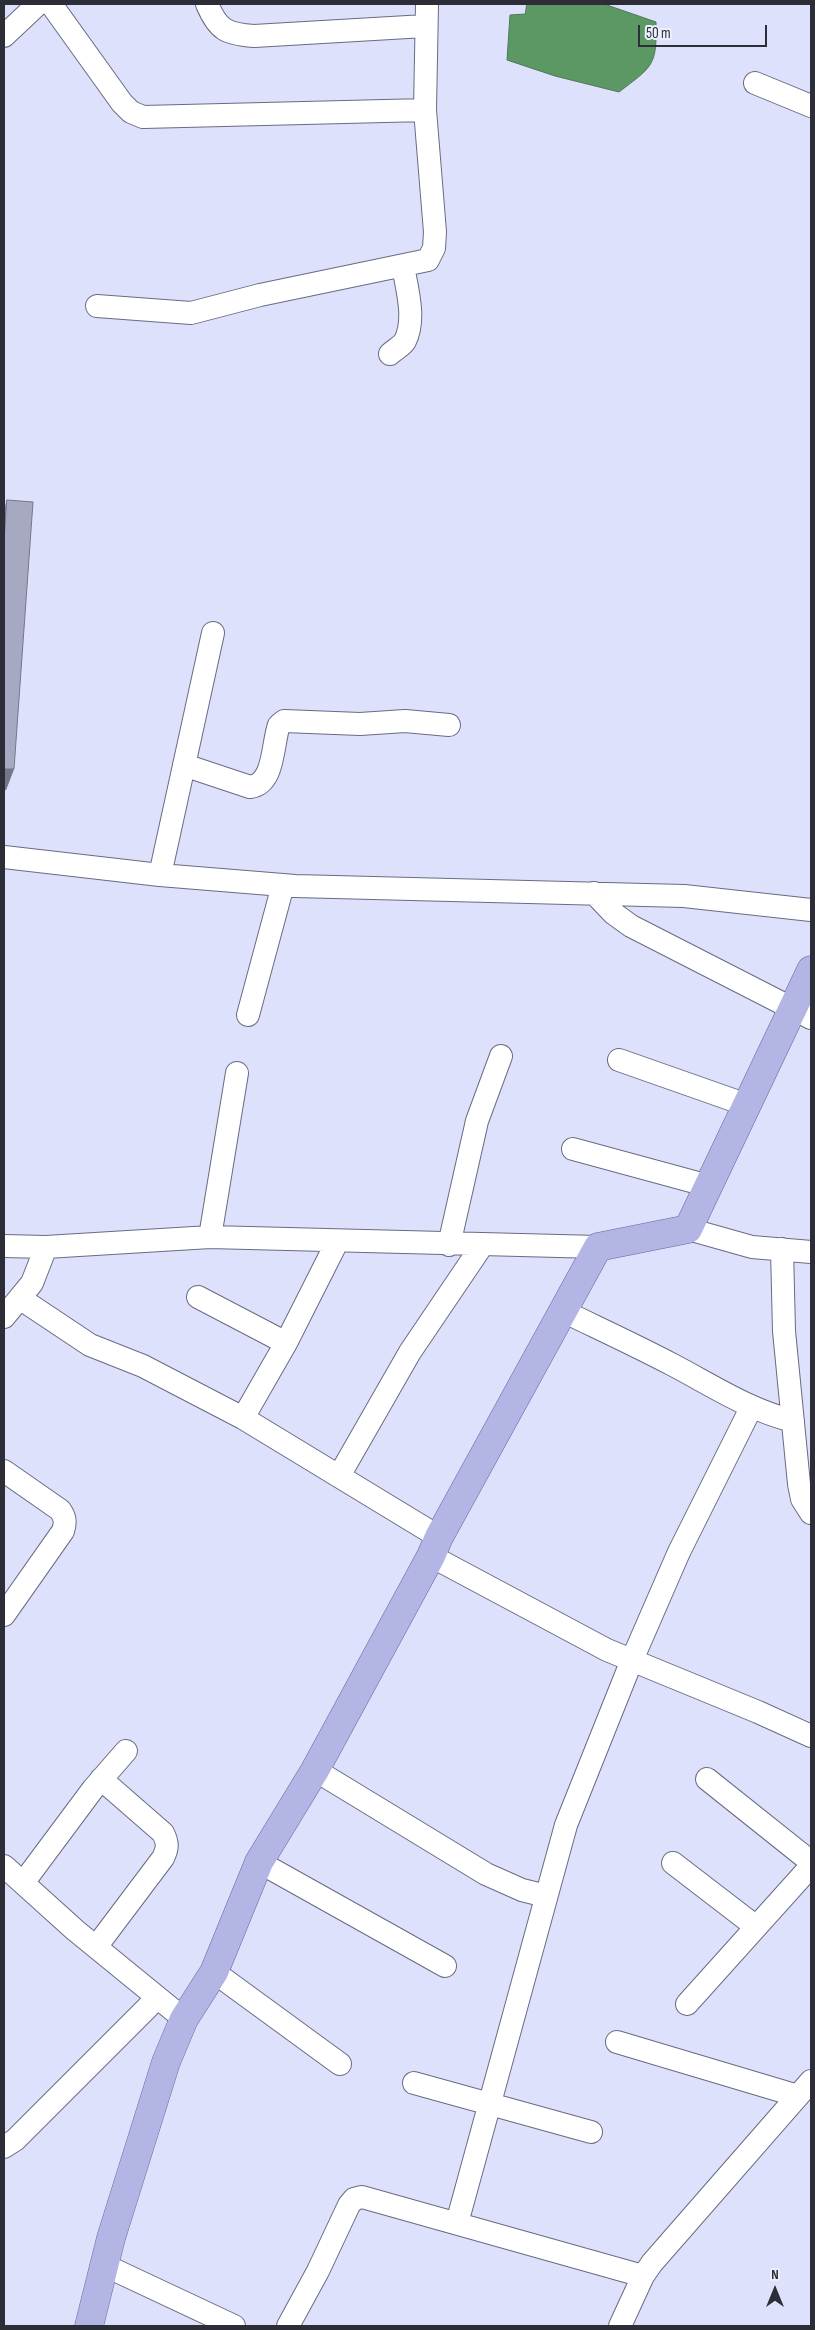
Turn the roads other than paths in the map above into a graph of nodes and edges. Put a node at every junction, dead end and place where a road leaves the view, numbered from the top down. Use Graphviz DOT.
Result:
graph roads {
  1 [pos="38,4"];
  2 [pos="51,4"];
  3 [pos="207,4"];
  4 [pos="426,4"];
  5 [pos="424,26"];
  6 [pos="4,36"];
  7 [pos="756,83"];
  8 [pos="811,106"];
  9 [pos="424,110"];
  10 [pos="403,266"];
  11 [pos="97,306"];
  12 [pos="390,354"];
  13 [pos="213,633"];
  14 [pos="449,725"];
  15 [pos="184,765"];
  16 [pos="4,857"];
  17 [pos="160,875"];
  18 [pos="283,885"];
  19 [pos="594,894"];
  20 [pos="811,910"];
  21 [pos="811,970"];
  22 [pos="803,1013"];
  23 [pos="248,1015"];
  24 [pos="500,1056"];
  25 [pos="619,1060"];
  26 [pos="238,1073"];
  27 [pos="746,1105"];
  28 [pos="573,1148"];
  29 [pos="709,1186"];
  30 [pos="688,1229"];
  31 [pos="210,1237"];
  32 [pos="337,1242"];
  33 [pos="449,1244"];
  34 [pos="483,1244"];
  35 [pos="4,1246"];
  36 [pos="46,1247"];
  37 [pos="598,1247"];
  38 [pos="782,1249"];
  39 [pos="811,1252"];
  40 [pos="198,1296"];
  41 [pos="21,1299"];
  42 [pos="563,1311"];
  43 [pos="4,1317"];
  44 [pos="286,1343"];
  45 [pos="751,1408"];
  46 [pos="243,1418"];
  47 [pos="793,1421"];
  48 [pos="4,1471"];
  49 [pos="339,1476"];
  50 [pos="811,1513"];
  51 [pos="435,1546"];
  52 [pos="4,1615"];
  53 [pos="632,1660"];
  54 [pos="811,1736"];
  55 [pos="126,1751"];
  56 [pos="315,1770"];
  57 [pos="101,1779"];
  58 [pos="707,1779"];
  59 [pos="259,1862"];
  60 [pos="673,1863"];
  61 [pos="811,1864"];
  62 [pos="4,1866"];
  63 [pos="23,1883"];
  64 [pos="546,1896"];
  65 [pos="756,1926"];
  66 [pos="96,1947"];
  67 [pos="445,1966"];
  68 [pos="214,1972"];
  69 [pos="157,1998"];
  70 [pos="687,2004"];
  71 [pos="184,2020"];
  72 [pos="617,2042"];
  73 [pos="340,2064"];
  74 [pos="414,2083"];
  75 [pos="805,2089"];
  76 [pos="491,2106"];
  77 [pos="591,2132"];
  78 [pos="4,2147"];
  79 [pos="457,2223"];
  80 [pos="104,2265"];
  81 [pos="643,2276"];
  82 [pos="89,2326"];
  83 [pos="234,2326"];
  84 [pos="288,2326"];
  85 [pos="620,2326"];
  1 -- 6 [label="street"];
  2 -- 9 [label="street"];
  3 -- 5 [label="street"];
  4 -- 5 [label="street"];
  5 -- 9 [label="street"];
  7 -- 8 [label="street"];
  9 -- 10 [label="street"];
  10 -- 11 [label="street"];
  10 -- 12 [label="street"];
  13 -- 15 [label="street"];
  14 -- 15 [label="street"];
  15 -- 17 [label="street"];
  16 -- 17 [label="street"];
  17 -- 18 [label="street"];
  18 -- 19 [label="street"];
  18 -- 23 [label="street"];
  19 -- 20 [label="street"];
  19 -- 22 [label="street"];
  21 -- 22 [label="main road"];
  22 -- 27 [label="main road"];
  24 -- 33 [label="street"];
  25 -- 27 [label="street"];
  26 -- 31 [label="street"];
  27 -- 29 [label="main road"];
  28 -- 29 [label="street"];
  29 -- 30 [label="main road"];
  30 -- 37 [label="main road"];
  30 -- 38 [label="street"];
  31 -- 32 [label="street"];
  31 -- 36 [label="street"];
  32 -- 33 [label="street"];
  32 -- 44 [label="street"];
  33 -- 34 [label="street"];
  34 -- 37 [label="street"];
  34 -- 49 [label="street"];
  35 -- 36 [label="street"];
  36 -- 41 [label="street"];
  37 -- 42 [label="main road"];
  38 -- 39 [label="street"];
  38 -- 47 [label="street"];
  40 -- 44 [label="street"];
  41 -- 43 [label="street"];
  41 -- 46 [label="street"];
  42 -- 45 [label="street"];
  42 -- 51 [label="main road"];
  44 -- 46 [label="street"];
  45 -- 47 [label="street"];
  45 -- 53 [label="street"];
  46 -- 49 [label="street"];
  47 -- 50 [label="street"];
  48 -- 52 [label="street"];
  49 -- 51 [label="street"];
  51 -- 53 [label="street"];
  51 -- 56 [label="main road"];
  53 -- 54 [label="street"];
  53 -- 64 [label="street"];
  55 -- 57 [label="street"];
  56 -- 59 [label="main road"];
  56 -- 64 [label="street"];
  57 -- 63 [label="street"];
  57 -- 66 [label="street"];
  58 -- 61 [label="street"];
  59 -- 67 [label="street"];
  59 -- 68 [label="main road"];
  60 -- 65 [label="street"];
  61 -- 65 [label="street"];
  62 -- 63 [label="street"];
  63 -- 66 [label="street"];
  64 -- 76 [label="street"];
  65 -- 70 [label="street"];
  66 -- 69 [label="street"];
  68 -- 71 [label="main road"];
  68 -- 73 [label="street"];
  69 -- 71 [label="street"];
  69 -- 78 [label="street"];
  71 -- 80 [label="main road"];
  72 -- 75 [label="street"];
  74 -- 76 [label="street"];
  75 -- 81 [label="street"];
  76 -- 77 [label="street"];
  76 -- 79 [label="street"];
  79 -- 81 [label="street"];
  79 -- 84 [label="street"];
  80 -- 82 [label="main road"];
  80 -- 83 [label="street"];
  81 -- 85 [label="street"];
}
